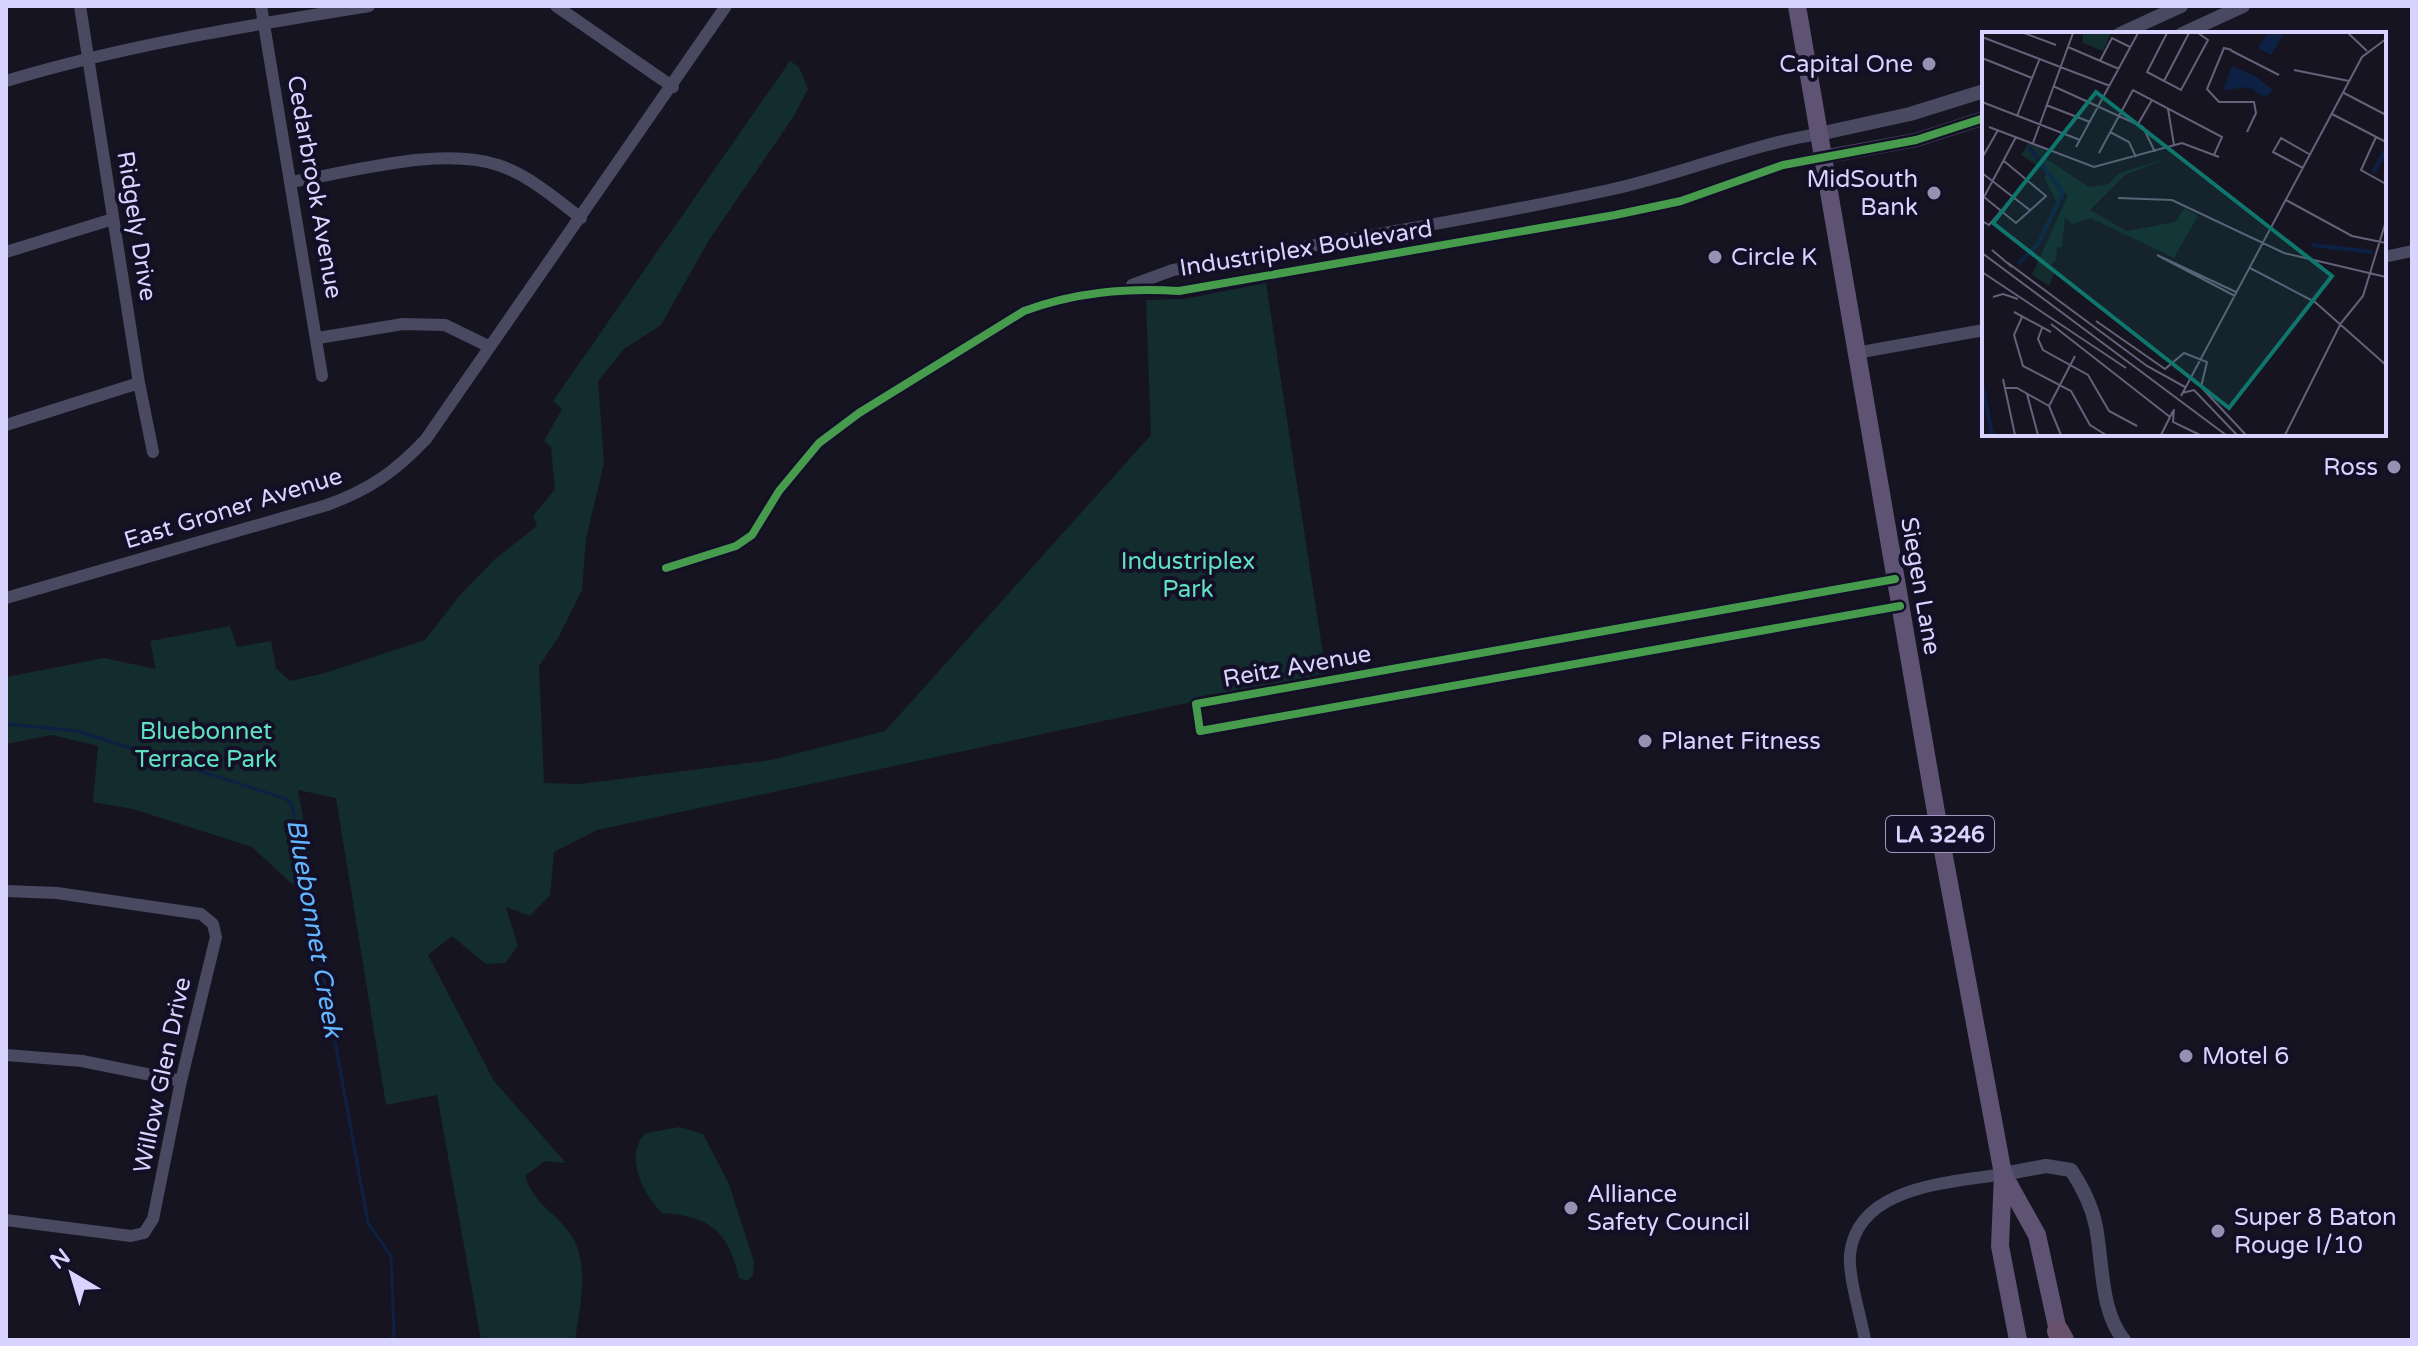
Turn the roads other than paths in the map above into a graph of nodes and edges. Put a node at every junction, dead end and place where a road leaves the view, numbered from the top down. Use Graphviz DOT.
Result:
graph roads {
  1 [pos="80,6"];
  2 [pos="261,6"];
  3 [pos="369,6"];
  4 [pos="556,6"];
  5 [pos="726,6"];
  6 [pos="1797,6"];
  7 [pos="2181,6"];
  8 [pos="2243,6"];
  9 [pos="264,23"];
  10 [pos="2124,32"];
  11 [pos="2186,32"];
  12 [pos="89,56"];
  13 [pos="6,81"];
  14 [pos="673,87"];
  15 [pos="1982,92"];
  16 [pos="1982,119"];
  17 [pos="1819,134"];
  18 [pos="1823,157"];
  19 [pos="291,182"];
  20 [pos="581,218"];
  21 [pos="113,219"];
  22 [pos="2412,251"];
  23 [pos="6,252"];
  24 [pos="2386,257"];
  25 [pos="1125,288"];
  26 [pos="1982,330"];
  27 [pos="318,338"];
  28 [pos="488,346"];
  29 [pos="1856,353"];
  30 [pos="322,376"];
  31 [pos="139,383"];
  32 [pos="6,425"];
  33 [pos="153,452"];
  34 [pos="666,568"];
  35 [pos="1895,579"];
  36 [pos="6,598"];
  37 [pos="1900,606"];
  38 [pos="6,891"];
  39 [pos="6,1055"];
  40 [pos="181,1081"];
  41 [pos="2003,1174"];
  42 [pos="6,1220"];
  43 [pos="2009,1295"];
  44 [pos="2060,1337"];
  45 [pos="1865,1340"];
  46 [pos="2007,1340"];
  47 [pos="2018,1340"];
  48 [pos="2124,1340"];
  1 -- 12 [label="street, Ridgely Drive"];
  2 -- 9 [label="street, Cedarbrook Avenue"];
  3 -- 9 [label="street"];
  4 -- 14 [label="street"];
  5 -- 14 [label="street, East Groner Avenue"];
  6 -- 17 [label="main road, Siegen Lane / LA 3246"];
  7 -- 10 [label="street"];
  8 -- 11 [label="street"];
  9 -- 12 [label="street"];
  9 -- 19 [label="street, Cedarbrook Avenue"];
  12 -- 13 [label="street"];
  12 -- 21 [label="street, Ridgely Drive"];
  14 -- 20 [label="street, East Groner Avenue"];
  15 -- 17 [label="street, Industriplex Boulevard"];
  16 -- 18 [label="street, Industriplex Boulevard"];
  17 -- 18 [label="main road, Siegen Lane / LA 3246"];
  17 -- 25 [label="street, Industriplex Boulevard"];
  18 -- 25 [label="street, Industriplex Boulevard"];
  18 -- 29 [label="main road, Siegen Lane / LA 3246"];
  19 -- 20 [label="street"];
  19 -- 27 [label="street, Cedarbrook Avenue"];
  20 -- 28 [label="street, East Groner Avenue"];
  21 -- 23 [label="street"];
  21 -- 31 [label="street, Ridgely Drive"];
  22 -- 24 [label="street"];
  25 -- 34 [label="street, Industriplex Boulevard"];
  26 -- 29 [label="street"];
  27 -- 28 [label="street"];
  27 -- 30 [label="street, Cedarbrook Avenue"];
  28 -- 36 [label="street, East Groner Avenue"];
  29 -- 35 [label="main road, Siegen Lane / LA 3246"];
  31 -- 32 [label="street"];
  31 -- 33 [label="street, Ridgely Drive"];
  35 -- 37 [label="main road, Siegen Lane / LA 3246"];
  35 -- 37 [label="street, Reitz Avenue"];
  37 -- 41 [label="main road, Siegen Lane / LA 3246"];
  38 -- 40 [label="street, Willow Glen Drive"];
  39 -- 40 [label="street"];
  40 -- 42 [label="street, Willow Glen Drive"];
  41 -- 43 [label="main road, Siegen Lane / LA 3246"];
  41 -- 44 [label="main road, Siegen Lane / LA 3246"];
  41 -- 45 [label="street"];
  41 -- 48 [label="street"];
  43 -- 46 [label="main road"];
  43 -- 47 [label="main road, Siegen Lane / LA 3246"];
}
